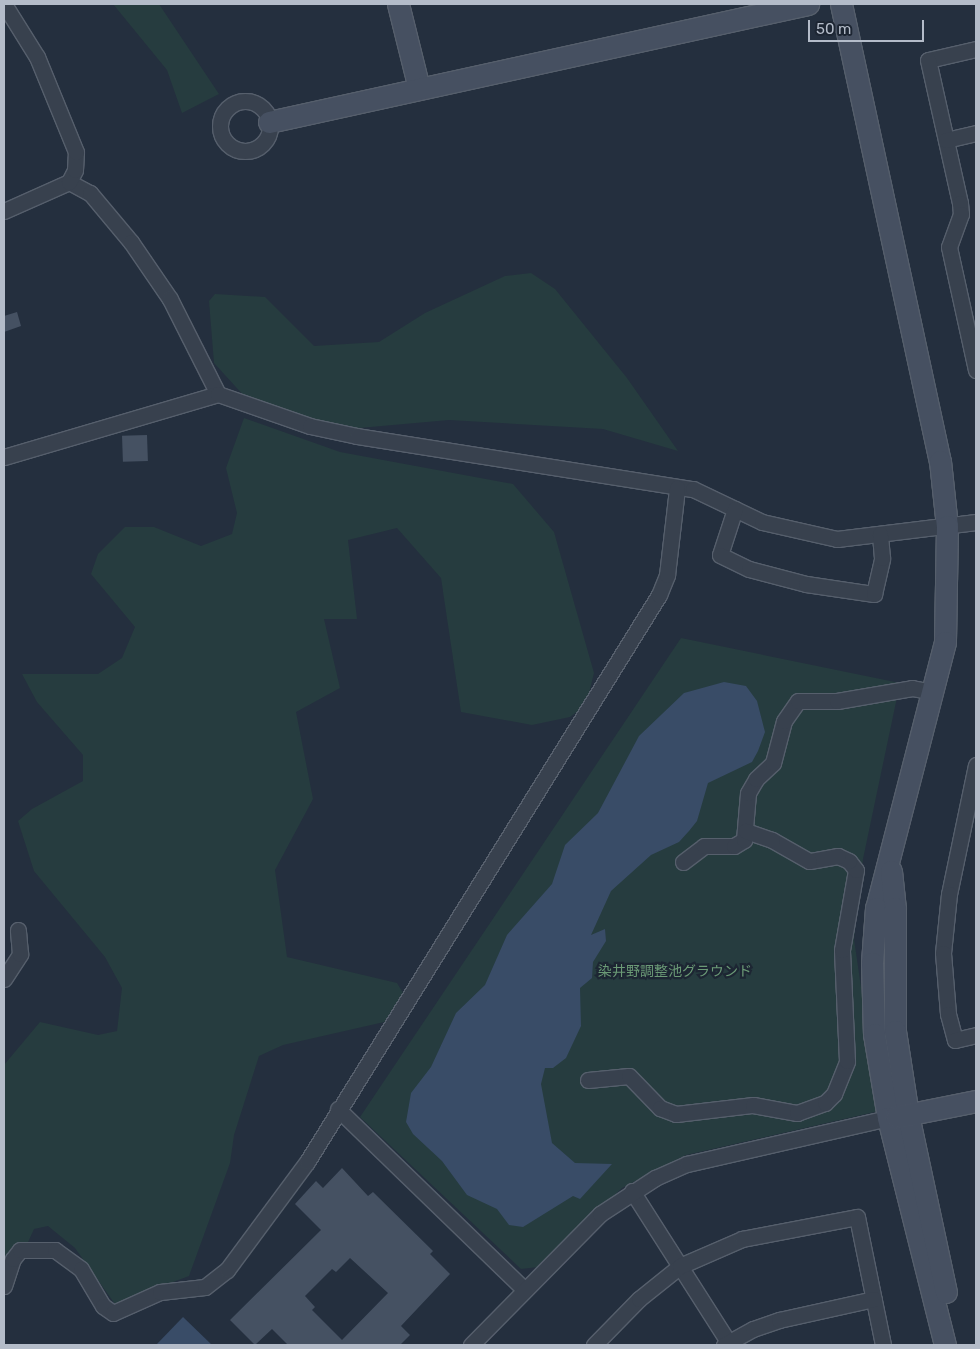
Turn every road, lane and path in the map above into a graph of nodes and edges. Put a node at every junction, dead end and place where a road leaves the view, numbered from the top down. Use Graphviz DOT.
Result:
graph roads {
  1 [pos="4,4"];
  2 [pos="398,4"];
  3 [pos="808,4"];
  4 [pos="841,4"];
  5 [pos="976,50"];
  6 [pos="419,88"];
  7 [pos="269,122"];
  8 [pos="976,133"];
  9 [pos="946,140"];
  10 [pos="69,182"];
  11 [pos="4,211"];
  12 [pos="961,214"];
  13 [pos="976,215"];
  14 [pos="972,328"];
  15 [pos="976,370"];
  16 [pos="218,394"];
  17 [pos="4,457"];
  18 [pos="677,488"];
  19 [pos="735,510"];
  20 [pos="976,522"];
  21 [pos="947,526"];
  22 [pos="880,534"];
  23 [pos="933,692"];
  24 [pos="976,765"];
  25 [pos="746,831"];
  26 [pos="683,862"];
  27 [pos="18,930"];
  28 [pos="4,979"];
  29 [pos="976,1035"];
  30 [pos="588,1080"];
  31 [pos="976,1101"];
  32 [pos="338,1109"];
  33 [pos="898,1117"];
  34 [pos="632,1191"];
  35 [pos="680,1266"];
  36 [pos="4,1286"];
  37 [pos="525,1290"];
  38 [pos="874,1299"];
  39 [pos="727,1344"];
  40 [pos="471,1345"];
  41 [pos="594,1345"];
  42 [pos="883,1345"];
  43 [pos="946,1345"];
  44 [pos="955,1345"];
  1 -- 10 [label="street"];
  2 -- 6 [label="street"];
  3 -- 6 [label="street"];
  4 -- 21 [label="street"];
  5 -- 9 [label="street"];
  6 -- 7 [label="street"];
  8 -- 9 [label="street"];
  9 -- 12 [label="street"];
  10 -- 11 [label="street"];
  10 -- 16 [label="street"];
  12 -- 13 [label="street"];
  12 -- 14 [label="street"];
  14 -- 15 [label="street"];
  16 -- 17 [label="street"];
  16 -- 18 [label="street"];
  18 -- 19 [label="street"];
  18 -- 32 [label="street"];
  19 -- 22 [label="street"];
  19 -- 22 [label="street"];
  20 -- 21 [label="street"];
  21 -- 22 [label="street"];
  21 -- 23 [label="street"];
  23 -- 25 [label="street"];
  23 -- 33 [label="street"];
  24 -- 29 [label="street"];
  25 -- 26 [label="street"];
  25 -- 30 [label="street"];
  27 -- 28 [label="street"];
  31 -- 33 [label="street"];
  32 -- 36 [label="street"];
  32 -- 37 [label="street"];
  33 -- 34 [label="street"];
  33 -- 43 [label="street"];
  33 -- 44 [label="street"];
  34 -- 35 [label="street"];
  34 -- 37 [label="street"];
  35 -- 38 [label="street"];
  35 -- 39 [label="street"];
  35 -- 41 [label="street"];
  37 -- 40 [label="street"];
  38 -- 39 [label="street"];
  38 -- 42 [label="street"];
}
